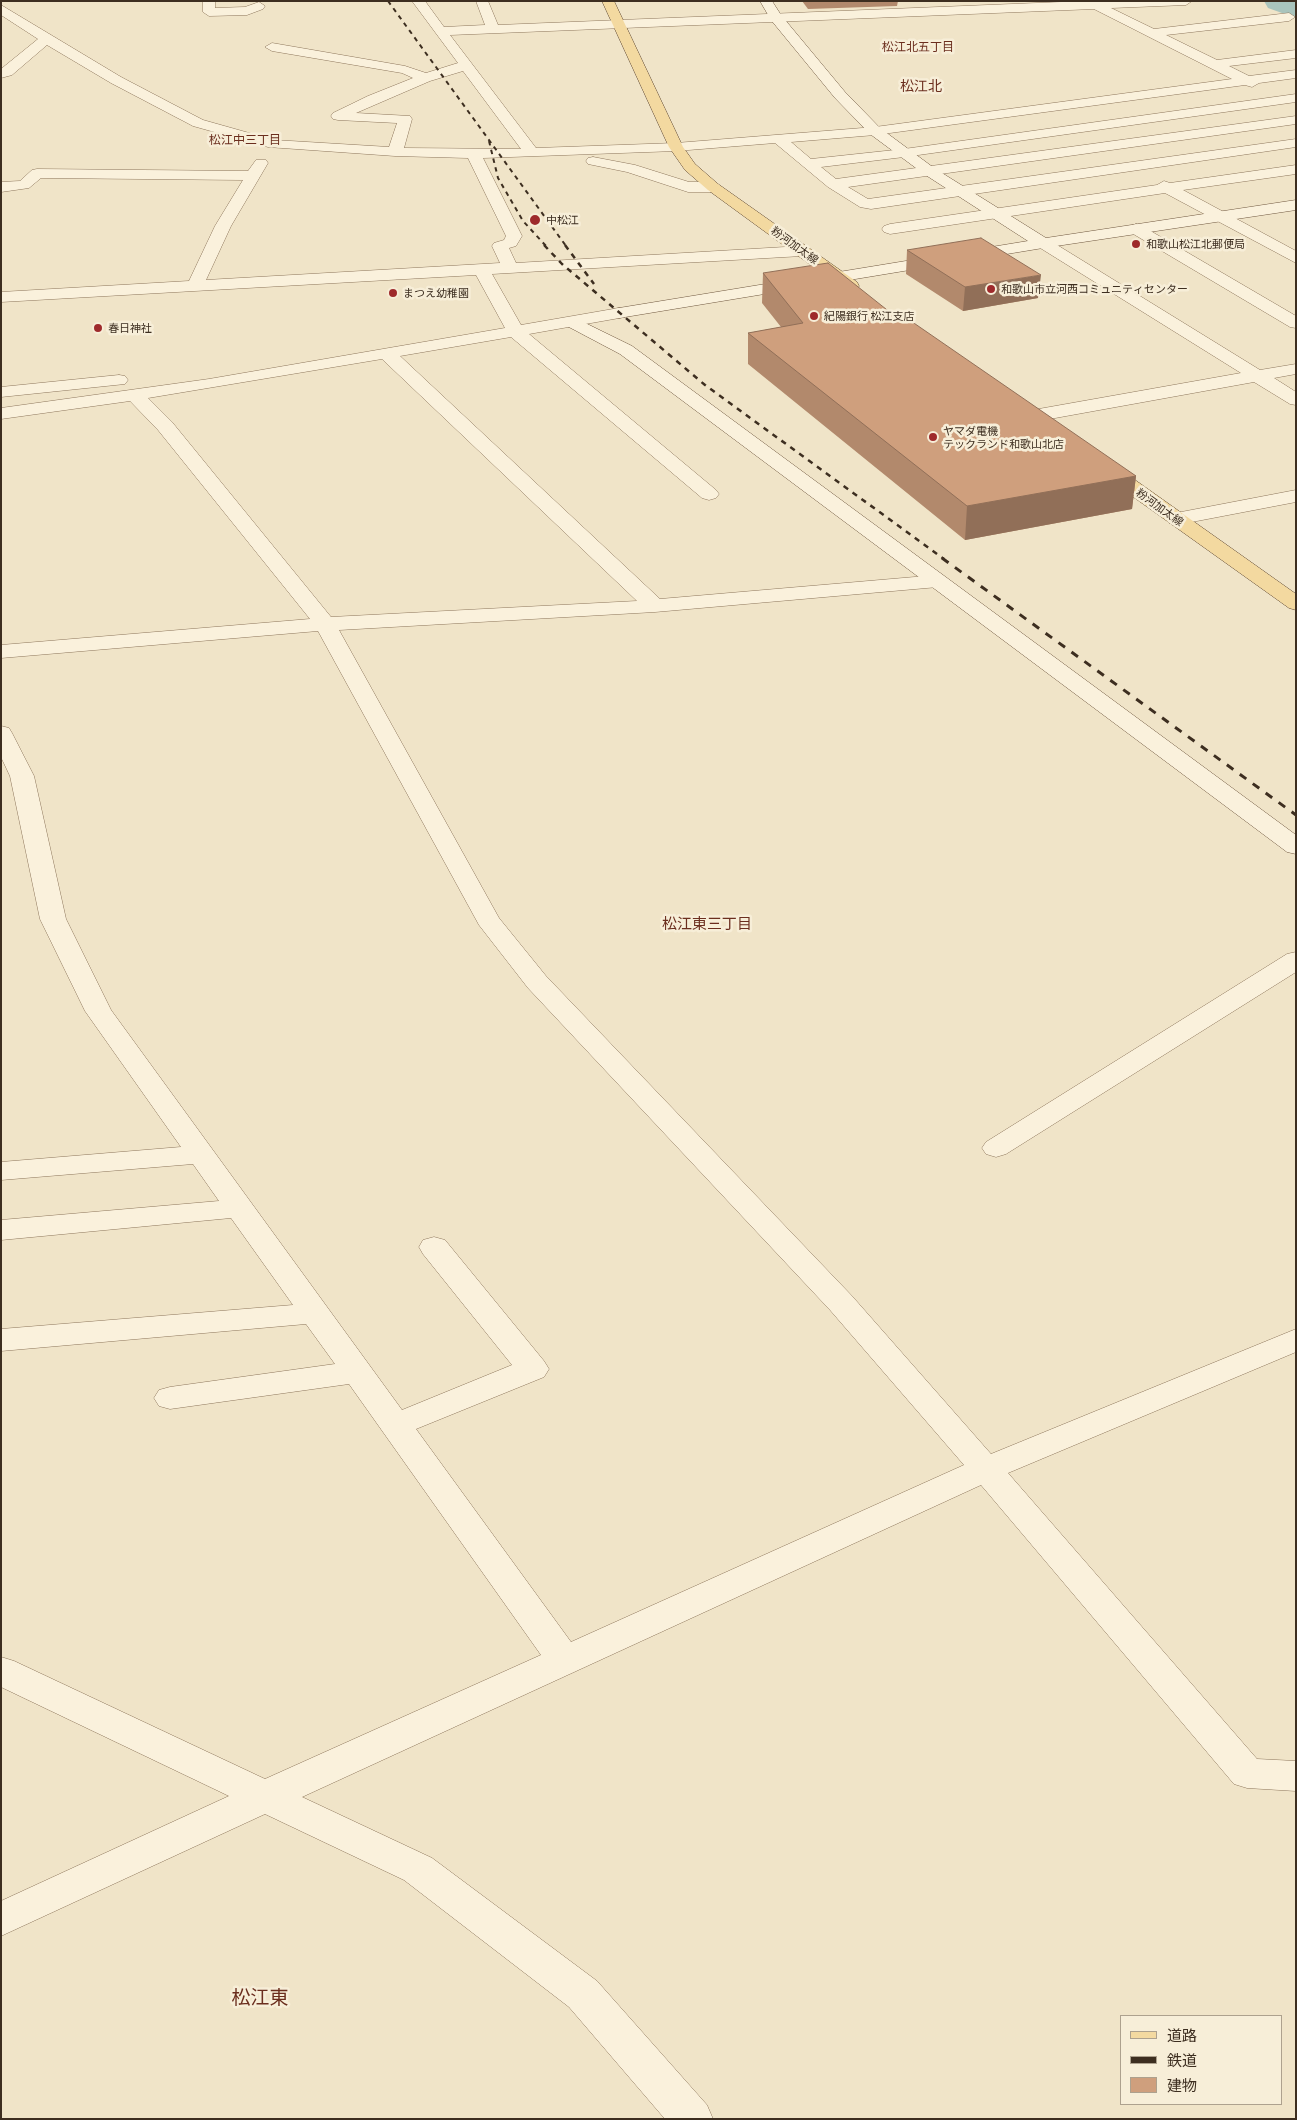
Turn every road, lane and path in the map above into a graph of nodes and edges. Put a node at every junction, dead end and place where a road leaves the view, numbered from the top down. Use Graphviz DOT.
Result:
graph roads {
  1 [pos="209,1"];
  2 [pos="418,1"];
  3 [pos="482,1"];
  4 [pos="608,1"];
  5 [pos="766,1"];
  6 [pos="1186,1"];
  7 [pos="1094,5"];
  8 [pos="1265,5"];
  9 [pos="259,6"];
  10 [pos="1,9"];
  11 [pos="776,17"];
  12 [pos="1292,18"];
  13 [pos="619,24"];
  14 [pos="493,28"];
  15 [pos="442,31"];
  16 [pos="1151,33"];
  17 [pos="46,39"];
  18 [pos="1202,46"];
  19 [pos="272,48"];
  20 [pos="1183,48"];
  21 [pos="1296,54"];
  22 [pos="1217,64"];
  23 [pos="467,65"];
  24 [pos="3,73"];
  25 [pos="1296,74"];
  26 [pos="425,78"];
  27 [pos="1248,80"];
  28 [pos="1143,95"];
  29 [pos="1293,100"];
  30 [pos="1030,111"];
  31 [pos="1180,114"];
  32 [pos="1296,120"];
  33 [pos="1064,130"];
  34 [pos="1214,131"];
  35 [pos="875,132"];
  36 [pos="779,139"];
  37 [pos="1296,143"];
  38 [pos="273,144"];
  39 [pos="676,148"];
  40 [pos="1097,149"];
  41 [pos="1250,149"];
  42 [pos="395,152"];
  43 [pos="559,152"];
  44 [pos="532,153"];
  45 [pos="904,153"];
  46 [pos="474,154"];
  47 [pos="808,164"];
  48 [pos="1130,168"];
  49 [pos="1294,171"];
  50 [pos="929,172"];
  51 [pos="252,176"];
  52 [pos="833,184"];
  53 [pos="1,187"];
  54 [pos="713,187"];
  55 [pos="1169,188"];
  56 [pos="962,192"];
  57 [pos="1296,205"];
  58 [pos="996,214"];
  59 [pos="1221,216"];
  60 [pos="890,229"];
  61 [pos="1136,229"];
  62 [pos="1043,243"];
  63 [pos="802,251"];
  64 [pos="1296,258"];
  65 [pos="510,266"];
  66 [pos="481,268"];
  67 [pos="838,276"];
  68 [pos="196,285"];
  69 [pos="862,294"];
  70 [pos="1,296"];
  71 [pos="573,322"];
  72 [pos="1296,323"];
  73 [pos="516,332"];
  74 [pos="386,354"];
  75 [pos="1296,369"];
  76 [pos="1257,377"];
  77 [pos="209,384"];
  78 [pos="1,392"];
  79 [pos="134,395"];
  80 [pos="1296,400"];
  81 [pos="1017,404"];
  82 [pos="1,414"];
  83 [pos="1033,416"];
  84 [pos="1049,427"];
  85 [pos="1089,456"];
  86 [pos="709,494"];
  87 [pos="1296,496"];
  88 [pos="1176,519"];
  89 [pos="938,581"];
  90 [pos="1296,604"];
  91 [pos="655,606"];
  92 [pos="325,624"];
  93 [pos="1,652"];
  94 [pos="1,733"];
  95 [pos="1296,847"];
  96 [pos="1296,960"];
  97 [pos="996,1148"];
  98 [pos="201,1154"];
  99 [pos="1,1171"];
  100 [pos="240,1208"];
  101 [pos="1,1230"];
  102 [pos="434,1247"];
  103 [pos="315,1313"];
  104 [pos="1,1340"];
  105 [pos="1296,1340"];
  106 [pos="357,1372"];
  107 [pos="170,1398"];
  108 [pos="395,1424"];
  109 [pos="986,1469"];
  110 [pos="565,1661"];
  111 [pos="1,1671"];
  112 [pos="1296,1776"];
  113 [pos="266,1796"];
  114 [pos="1,1919"];
  115 [pos="692,2119"];
  1 -- 9 [label="street"];
  2 -- 15 [label="street"];
  3 -- 14 [label="street"];
  4 -- 13 [label="main road, 粉河加太線"];
  5 -- 11 [label="street"];
  6 -- 7 [label="street"];
  7 -- 11 [label="street"];
  7 -- 16 [label="street"];
  8 -- 12 [label="street"];
  10 -- 17 [label="street"];
  11 -- 13 [label="street"];
  11 -- 35 [label="street"];
  12 -- 16 [label="street"];
  13 -- 14 [label="street"];
  13 -- 39 [label="main road, 粉河加太線"];
  14 -- 15 [label="street"];
  15 -- 23 [label="street"];
  16 -- 20 [label="street"];
  17 -- 24 [label="street"];
  17 -- 38 [label="street"];
  18 -- 20 [label="street"];
  19 -- 26 [label="street"];
  20 -- 22 [label="street"];
  21 -- 22 [label="street"];
  22 -- 27 [label="street"];
  23 -- 26 [label="street"];
  23 -- 44 [label="street"];
  25 -- 27 [label="street"];
  26 -- 42 [label="street"];
  27 -- 28 [label="street"];
  27 -- 29 [label="street"];
  28 -- 30 [label="street"];
  28 -- 31 [label="street"];
  29 -- 31 [label="street"];
  30 -- 33 [label="street"];
  30 -- 35 [label="street"];
  31 -- 33 [label="street"];
  31 -- 34 [label="street"];
  32 -- 34 [label="street"];
  33 -- 40 [label="street"];
  33 -- 45 [label="street"];
  34 -- 40 [label="street"];
  34 -- 41 [label="street"];
  35 -- 36 [label="street"];
  35 -- 45 [label="street"];
  36 -- 39 [label="street"];
  36 -- 47 [label="street"];
  37 -- 41 [label="street"];
  38 -- 42 [label="street"];
  38 -- 51 [label="street"];
  39 -- 43 [label="street"];
  39 -- 54 [label="main road, 粉河加太線"];
  40 -- 48 [label="street"];
  40 -- 50 [label="street"];
  41 -- 48 [label="street"];
  41 -- 49 [label="street"];
  42 -- 46 [label="street"];
  43 -- 44 [label="street"];
  43 -- 54 [label="street"];
  44 -- 46 [label="street"];
  45 -- 47 [label="street"];
  45 -- 50 [label="street"];
  46 -- 65 [label="street"];
  47 -- 52 [label="street"];
  48 -- 55 [label="street"];
  48 -- 56 [label="street"];
  49 -- 55 [label="street"];
  50 -- 52 [label="street"];
  50 -- 56 [label="street"];
  51 -- 53 [label="street"];
  51 -- 68 [label="street"];
  52 -- 56 [label="street"];
  54 -- 63 [label="main road, 粉河加太線"];
  55 -- 58 [label="street"];
  55 -- 59 [label="street"];
  56 -- 58 [label="street"];
  57 -- 59 [label="street"];
  58 -- 60 [label="street"];
  58 -- 62 [label="street"];
  59 -- 61 [label="street"];
  59 -- 64 [label="street"];
  61 -- 62 [label="street"];
  61 -- 72 [label="street"];
  62 -- 67 [label="street"];
  62 -- 76 [label="street"];
  63 -- 65 [label="street"];
  63 -- 67 [label="main road, 粉河加太線"];
  65 -- 66 [label="street"];
  66 -- 68 [label="street"];
  66 -- 73 [label="street"];
  67 -- 69 [label="main road, 粉河加太線"];
  67 -- 71 [label="street"];
  68 -- 70 [label="street"];
  71 -- 73 [label="street"];
  71 -- 89 [label="street"];
  73 -- 74 [label="street"];
  73 -- 86 [label="street"];
  74 -- 77 [label="street"];
  74 -- 91 [label="street"];
  75 -- 76 [label="street"];
  76 -- 80 [label="street"];
  76 -- 83 [label="street"];
  77 -- 78 [label="street"];
  77 -- 79 [label="street"];
  79 -- 82 [label="street"];
  79 -- 92 [label="street"];
  81 -- 83 [label="main road"];
  83 -- 84 [label="main road"];
  85 -- 88 [label="main road, 粉河加太線"];
  87 -- 88 [label="street"];
  88 -- 90 [label="main road, 粉河加太線"];
  89 -- 91 [label="street"];
  89 -- 95 [label="street"];
  91 -- 92 [label="street"];
  92 -- 93 [label="street"];
  92 -- 109 [label="street"];
  94 -- 98 [label="street"];
  96 -- 97 [label="street"];
  98 -- 99 [label="street"];
  98 -- 100 [label="street"];
  100 -- 101 [label="street"];
  100 -- 103 [label="street"];
  102 -- 108 [label="street"];
  103 -- 104 [label="street"];
  103 -- 106 [label="street"];
  105 -- 109 [label="street"];
  106 -- 107 [label="street"];
  106 -- 108 [label="street"];
  108 -- 110 [label="street"];
  109 -- 110 [label="street"];
  109 -- 112 [label="street"];
  110 -- 113 [label="street"];
  111 -- 113 [label="street"];
  113 -- 114 [label="street"];
  113 -- 115 [label="street"];
}
